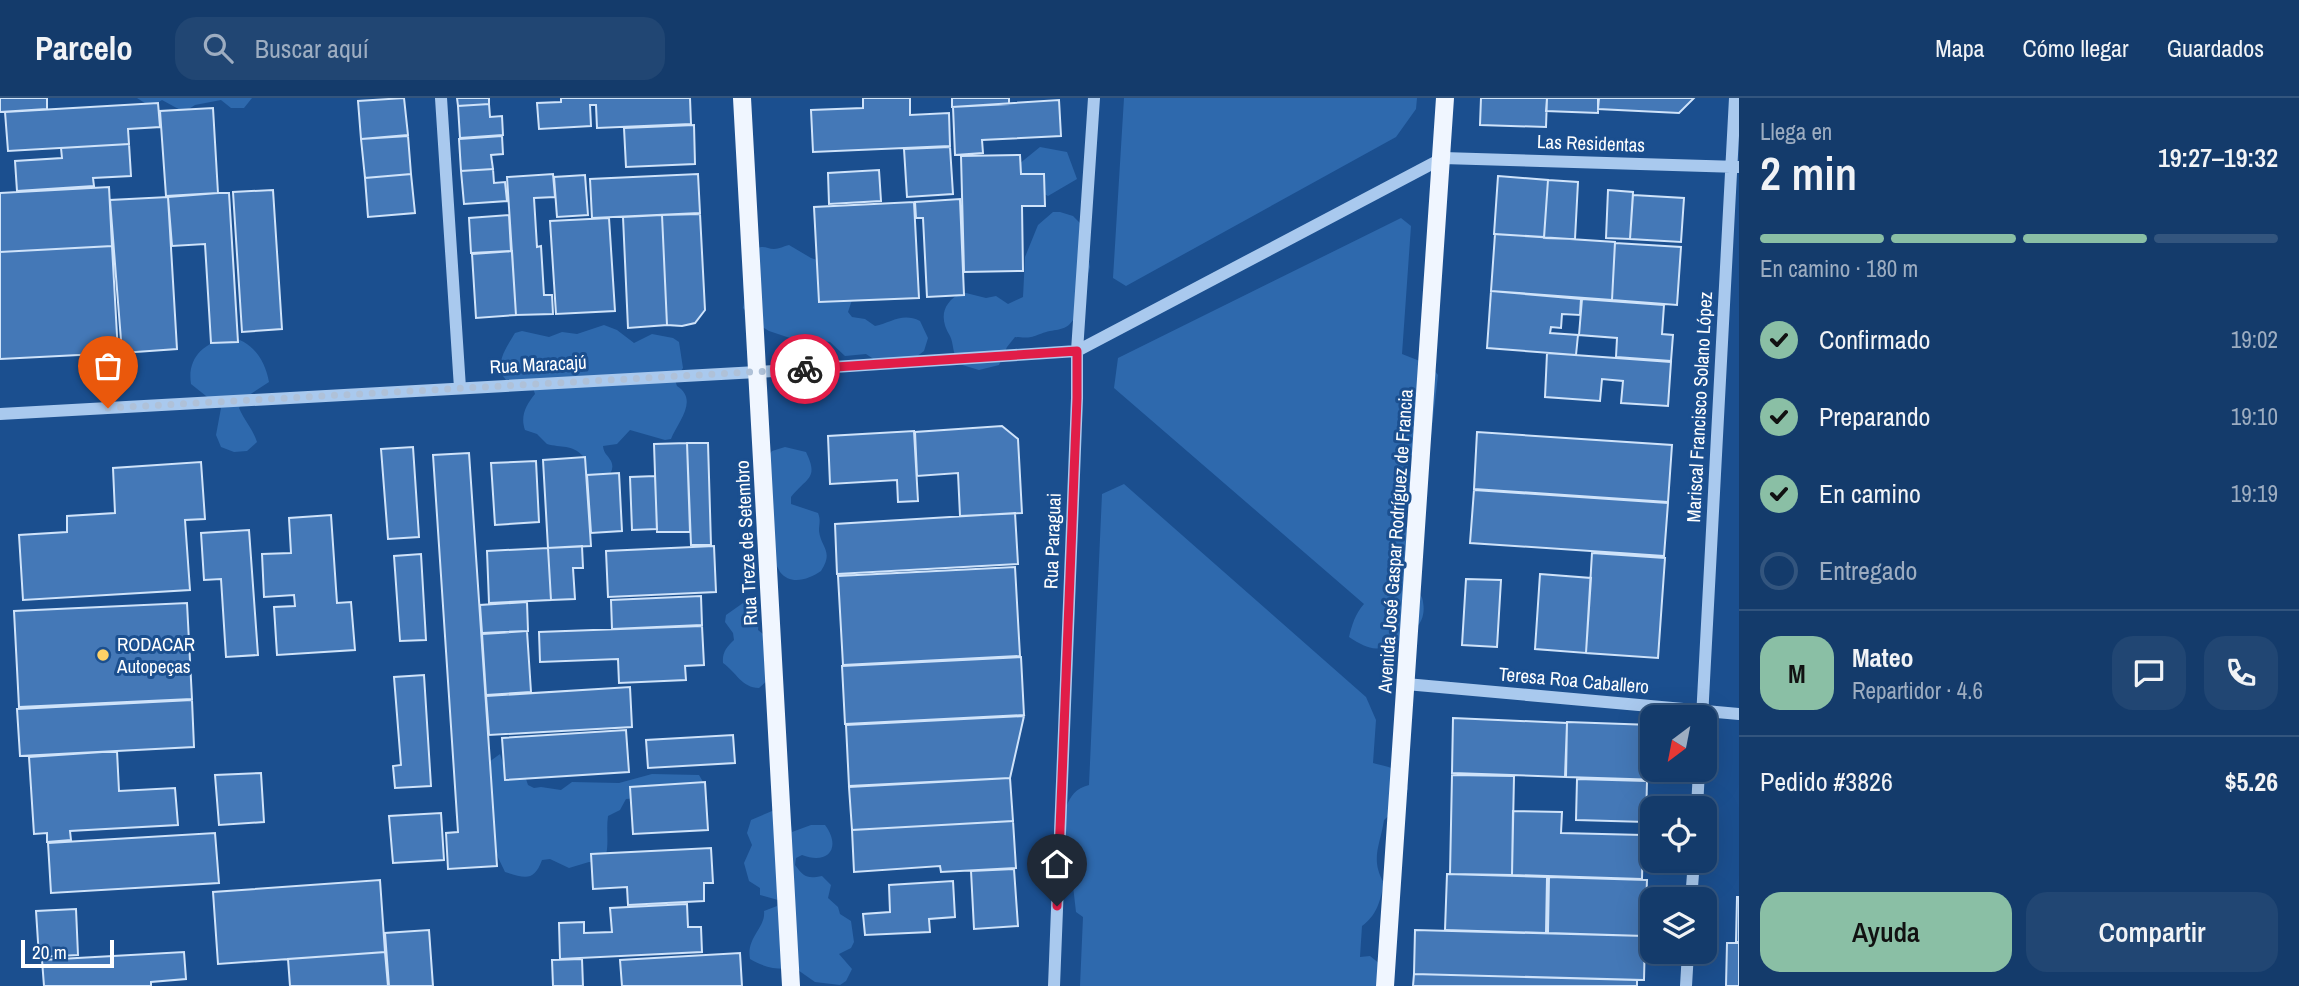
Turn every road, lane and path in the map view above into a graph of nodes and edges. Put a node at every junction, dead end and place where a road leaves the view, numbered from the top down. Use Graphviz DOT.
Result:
graph roads {
  1 [pos="441,98"];
  2 [pos="742,98"];
  3 [pos="1094,98"];
  4 [pos="1445,98"];
  5 [pos="1735,98"];
  6 [pos="1443,158"];
  7 [pos="1735,166"];
  8 [pos="1077,351"];
  9 [pos="757,372"];
  10 [pos="460,387"];
  11 [pos="0,414"];
  12 [pos="1406,684"];
  13 [pos="1703,705"];
  14 [pos="1640,708"];
  15 [pos="1717,714"];
  16 [pos="1739,714"];
  17 [pos="1687,964"];
  18 [pos="791,986"];
  19 [pos="1054,986"];
  20 [pos="1385,986"];
  21 [pos="1686,986"];
  1 -- 10 [label="street"];
  2 -- 9 [label="main road, Rua Treze de Setembro"];
  3 -- 8 [label="street, Rua Paraguai"];
  4 -- 6 [label="main road, Avenida José Gaspar Rodríguez de Francia"];
  5 -- 7 [label="street, Mariscal Francisco Solano López"];
  6 -- 7 [label="street, Las Residentas"];
  6 -- 8 [label="street"];
  6 -- 12 [label="main road, Avenida José Gaspar Rodríguez de Francia"];
  7 -- 13 [label="street, Mariscal Francisco Solano López"];
  8 -- 9 [label="street, Rua Maracajú"];
  8 -- 19 [label="street, Rua Paraguai"];
  9 -- 10 [label="street, Rua Maracajú"];
  9 -- 18 [label="main road, Rua Treze de Setembro"];
  10 -- 11 [label="street, Rua Maracajú"];
  12 -- 14 [label="street, Teresa Roa Caballero"];
  12 -- 20 [label="main road, Avenida José Gaspar Rodríguez de Francia"];
  15 -- 16 [label="street, Teresa Roa Caballero"];
  17 -- 21 [label="street"];
}
